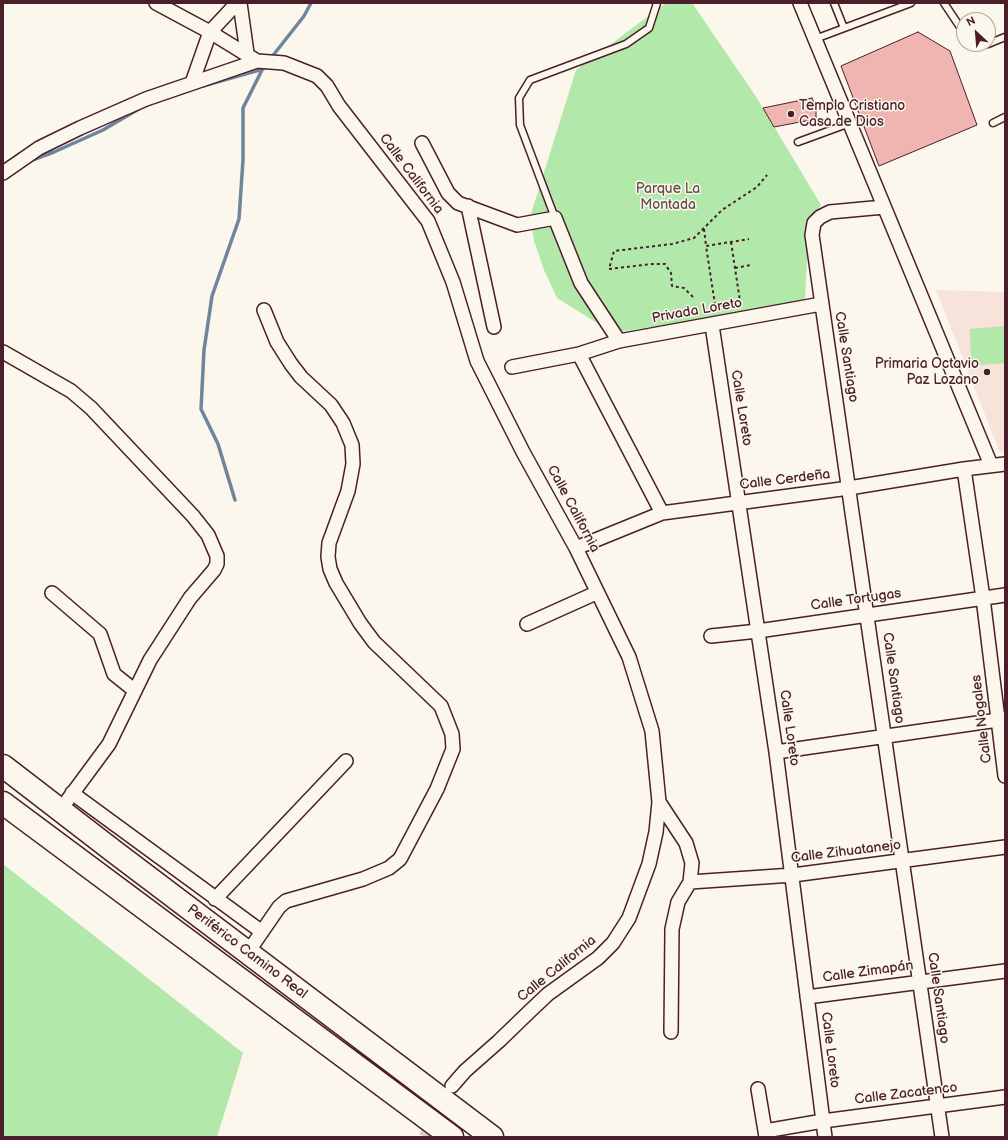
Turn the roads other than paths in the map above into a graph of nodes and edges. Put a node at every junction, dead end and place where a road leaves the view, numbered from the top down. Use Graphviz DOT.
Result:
graph roads {
  1 [pos="156,3"];
  2 [pos="237,3"];
  3 [pos="240,3"];
  4 [pos="657,3"];
  5 [pos="800,3"];
  6 [pos="834,3"];
  7 [pos="911,3"];
  8 [pos="944,3"];
  9 [pos="173,7"];
  10 [pos="956,21"];
  11 [pos="844,28"];
  12 [pos="210,32"];
  13 [pos="815,39"];
  14 [pos="252,57"];
  15 [pos="192,83"];
  16 [pos="1005,117"];
  17 [pos="850,123"];
  18 [pos="993,123"];
  19 [pos="798,142"];
  20 [pos="422,143"];
  21 [pos="3,173"];
  22 [pos="468,206"];
  23 [pos="884,207"];
  24 [pos="555,218"];
  25 [pos="821,304"];
  26 [pos="264,310"];
  27 [pos="715,325"];
  28 [pos="494,327"];
  29 [pos="619,341"];
  30 [pos="3,352"];
  31 [pos="579,354"];
  32 [pos="512,367"];
  33 [pos="1005,464"];
  34 [pos="991,465"];
  35 [pos="964,469"];
  36 [pos="850,488"];
  37 [pos="739,502"];
  38 [pos="662,513"];
  39 [pos="576,548"];
  40 [pos="52,592"];
  41 [pos="596,593"];
  42 [pos="1005,595"];
  43 [pos="983,598"];
  44 [pos="868,615"];
  45 [pos="527,624"];
  46 [pos="758,631"];
  47 [pos="712,636"];
  48 [pos="134,690"];
  49 [pos="1002,719"];
  50 [pos="885,735"];
  51 [pos="776,752"];
  52 [pos="346,761"];
  53 [pos="3,766"];
  54 [pos="1005,776"];
  55 [pos="66,801"];
  56 [pos="659,802"];
  57 [pos="3,803"];
  58 [pos="131,838"];
  59 [pos="1005,846"];
  60 [pos="116,853"];
  61 [pos="901,861"];
  62 [pos="793,875"];
  63 [pos="690,882"];
  64 [pos="215,899"];
  65 [pos="262,932"];
  66 [pos="248,952"];
  67 [pos="1005,971"];
  68 [pos="920,982"];
  69 [pos="807,997"];
  70 [pos="671,1032"];
  71 [pos="452,1086"];
  72 [pos="758,1088"];
  73 [pos="1005,1097"];
  74 [pos="937,1106"];
  75 [pos="823,1120"];
  76 [pos="765,1134"];
  77 [pos="452,1137"];
  78 [pos="492,1137"];
  79 [pos="825,1137"];
  80 [pos="942,1137"];
  1 -- 9 [label="street, Calle California"];
  2 -- 12 [label="street"];
  3 -- 14 [label="street"];
  4 -- 24 [label="lane"];
  5 -- 13 [label="street"];
  6 -- 11 [label="lane"];
  7 -- 11 [label="lane"];
  8 -- 10 [label="lane"];
  9 -- 12 [label="street, Calle California"];
  11 -- 13 [label="lane"];
  12 -- 14 [label="street, Calle California"];
  12 -- 15 [label="street"];
  13 -- 17 [label="street"];
  14 -- 15 [label="street"];
  14 -- 39 [label="street, Calle California"];
  15 -- 21 [label="street"];
  16 -- 18 [label="lane"];
  17 -- 19 [label="lane"];
  17 -- 23 [label="street"];
  20 -- 22 [label="street"];
  22 -- 24 [label="street"];
  22 -- 28 [label="street"];
  23 -- 25 [label="street, Calle Santiago"];
  23 -- 34 [label="street"];
  24 -- 29 [label="street"];
  25 -- 27 [label="street, Privada Loreto"];
  25 -- 36 [label="street, Calle Santiago"];
  26 -- 65 [label="street"];
  27 -- 29 [label="street, Privada Loreto"];
  27 -- 37 [label="street, Calle Loreto"];
  29 -- 31 [label="street, Privada Loreto"];
  30 -- 48 [label="street"];
  31 -- 32 [label="street, Privada Loreto"];
  31 -- 38 [label="street"];
  33 -- 34 [label="street, Calle Cerdeña"];
  34 -- 35 [label="street, Calle Cerdeña"];
  35 -- 36 [label="street, Calle Cerdeña"];
  35 -- 43 [label="street, Calle Nogales"];
  36 -- 37 [label="street, Calle Cerdeña"];
  36 -- 44 [label="street, Calle Santiago"];
  37 -- 38 [label="street, Calle Cerdeña"];
  37 -- 46 [label="street, Calle Loreto"];
  38 -- 39 [label="street, Calle Cerdeña"];
  39 -- 41 [label="street, Calle California"];
  40 -- 48 [label="street"];
  41 -- 45 [label="street"];
  41 -- 56 [label="street, Calle California"];
  42 -- 43 [label="street, Calle Tortugas"];
  43 -- 44 [label="street, Calle Tortugas"];
  43 -- 49 [label="street, Calle Nogales"];
  44 -- 46 [label="street, Calle Tortugas"];
  44 -- 50 [label="street, Calle Santiago"];
  46 -- 47 [label="street, Calle Tortugas"];
  46 -- 51 [label="street, Calle Loreto"];
  48 -- 55 [label="street"];
  49 -- 50 [label="street"];
  49 -- 54 [label="street, Calle Nogales"];
  50 -- 51 [label="street"];
  50 -- 61 [label="street, Calle Santiago"];
  51 -- 62 [label="street, Calle Loreto"];
  52 -- 64 [label="street"];
  53 -- 55 [label="highway, Periférico Camino Real"];
  55 -- 58 [label="street"];
  55 -- 60 [label="highway, Periférico Camino Real"];
  56 -- 63 [label="street"];
  56 -- 71 [label="street, Calle California"];
  57 -- 77 [label="highway, Periférico Camino Real"];
  58 -- 60 [label="street"];
  58 -- 64 [label="street"];
  59 -- 61 [label="street, Calle Zihuatanejo"];
  60 -- 66 [label="highway, Periférico Camino Real"];
  61 -- 62 [label="street, Calle Zihuatanejo"];
  61 -- 68 [label="street, Calle Santiago"];
  62 -- 63 [label="street, Calle Zihuatanejo"];
  62 -- 69 [label="street, Calle Loreto"];
  63 -- 70 [label="street"];
  64 -- 65 [label="street"];
  65 -- 66 [label="street"];
  66 -- 78 [label="highway, Periférico Camino Real"];
  67 -- 68 [label="street, Calle Zimapán"];
  68 -- 69 [label="street, Calle Zimapán"];
  68 -- 74 [label="street, Calle Santiago"];
  69 -- 75 [label="street, Calle Loreto"];
  72 -- 76 [label="street"];
  73 -- 74 [label="street, Calle Zacatenco"];
  74 -- 75 [label="street, Calle Zacatenco"];
  74 -- 80 [label="street, Calle Santiago"];
  75 -- 76 [label="street, Calle Zacatenco"];
  75 -- 79 [label="street, Calle Loreto"];
}
